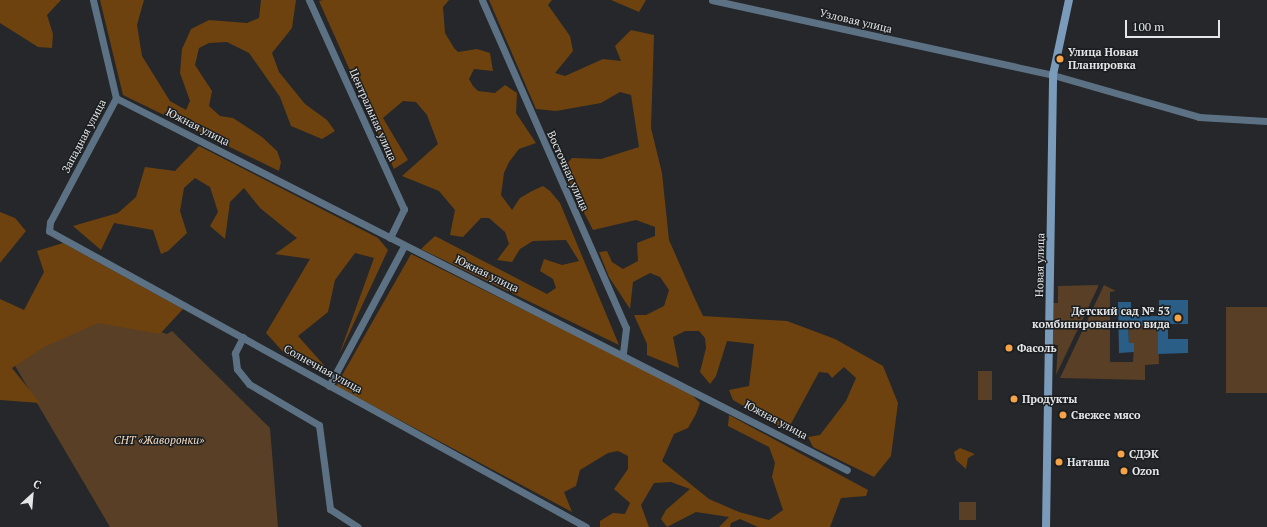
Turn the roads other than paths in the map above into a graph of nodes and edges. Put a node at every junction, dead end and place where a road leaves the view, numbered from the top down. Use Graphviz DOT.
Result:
graph roads {
  1 [pos="93,0"];
  2 [pos="310,0"];
  3 [pos="482,0"];
  4 [pos="712,0"];
  5 [pos="1069,0"];
  6 [pos="1053,75"];
  7 [pos="116,98"];
  8 [pos="1267,121"];
  9 [pos="49,231"];
  10 [pos="390,238"];
  11 [pos="404,246"];
  12 [pos="243,337"];
  13 [pos="624,353"];
  14 [pos="329,386"];
  15 [pos="847,470"];
  16 [pos="358,527"];
  17 [pos="586,527"];
  18 [pos="1046,527"];
  1 -- 7 [label="street, Западная улица"];
  2 -- 10 [label="street, Центральная улица"];
  3 -- 13 [label="street, Восточная улица"];
  4 -- 6 [label="street, Узловая улица"];
  5 -- 6 [label="street, Новая улица"];
  6 -- 8 [label="street"];
  6 -- 18 [label="street, Новая улица"];
  7 -- 9 [label="street, Западная улица"];
  7 -- 10 [label="street, Южная улица"];
  9 -- 12 [label="street, Солнечная улица"];
  10 -- 11 [label="street, Южная улица"];
  11 -- 13 [label="street, Южная улица"];
  11 -- 14 [label="street"];
  12 -- 14 [label="street, Солнечная улица"];
  12 -- 16 [label="street"];
  13 -- 15 [label="street, Южная улица"];
  14 -- 17 [label="street, Солнечная улица"];
}
